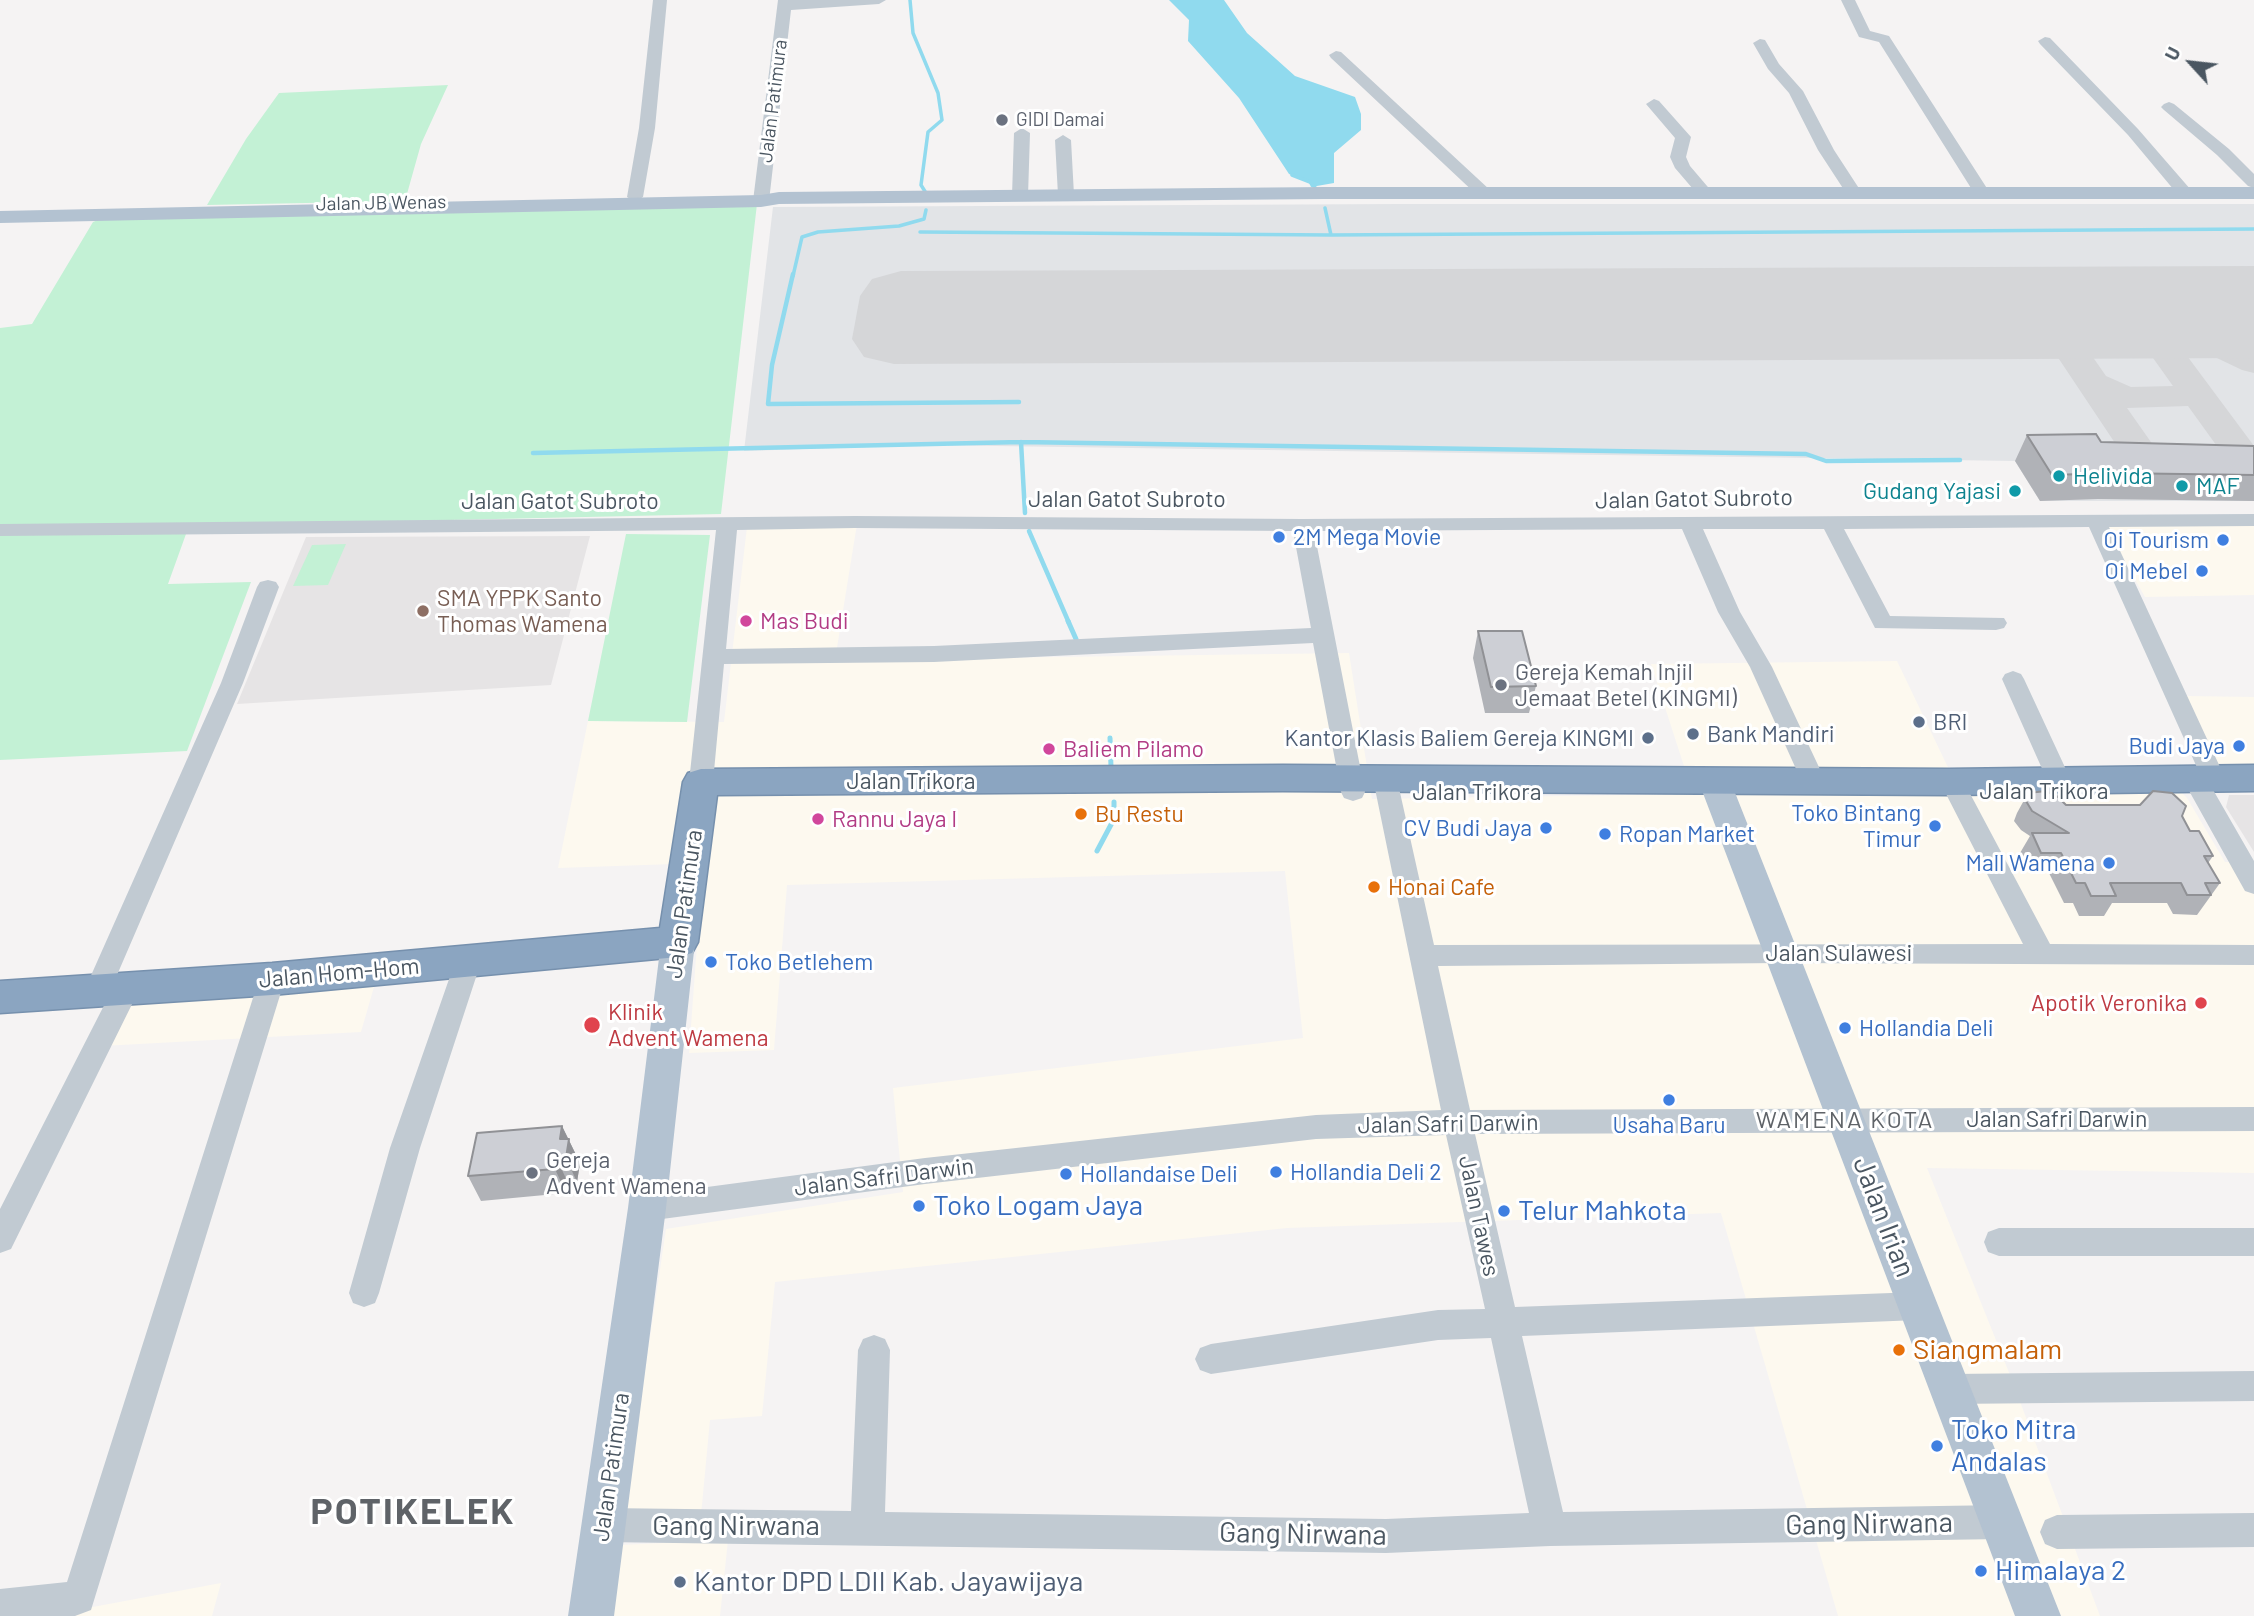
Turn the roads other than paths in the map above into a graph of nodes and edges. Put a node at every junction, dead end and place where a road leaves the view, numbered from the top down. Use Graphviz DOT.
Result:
graph roads {
  1 [pos="660,0"];
  2 [pos="879,0"];
  3 [pos="1848,0"];
  4 [pos="785,3"];
  5 [pos="2045,41"];
  6 [pos="1760,43"];
  7 [pos="1336,55"];
  8 [pos="1654,104"];
  9 [pos="2169,107"];
  10 [pos="1022,133"];
  11 [pos="1063,140"];
  12 [pos="2254,183"];
  13 [pos="1484,193"];
  14 [pos="1705,193"];
  15 [pos="1854,193"];
  16 [pos="1982,193"];
  17 [pos="2185,193"];
  18 [pos="2254,193"];
  19 [pos="1066,195"];
  20 [pos="635,197"];
  21 [pos="1020,197"];
  22 [pos="767,198"];
  23 [pos="392,206"];
  24 [pos="0,214"];
  25 [pos="2254,520"];
  26 [pos="1830,521"];
  27 [pos="2097,523"];
  28 [pos="1690,524"];
  29 [pos="727,525"];
  30 [pos="1302,525"];
  31 [pos="0,530"];
  32 [pos="268,587"];
  33 [pos="1996,623"];
  34 [pos="1324,635"];
  35 [pos="714,657"];
  36 [pos="2013,679"];
  37 [pos="2254,778"];
  38 [pos="1813,780"];
  39 [pos="2203,783"];
  40 [pos="1369,785"];
  41 [pos="2060,785"];
  42 [pos="1716,786"];
  43 [pos="700,788"];
  44 [pos="2254,791"];
  45 [pos="1958,792"];
  46 [pos="2254,884"];
  47 [pos="678,942"];
  48 [pos="1782,953"];
  49 [pos="2042,954"];
  50 [pos="2254,955"];
  51 [pos="1424,956"];
  52 [pos="468,962"];
  53 [pos="272,979"];
  54 [pos="112,988"];
  55 [pos="0,997"];
  56 [pos="1846,1119"];
  57 [pos="2254,1119"];
  58 [pos="1458,1122"];
  59 [pos="647,1208"];
  60 [pos="0,1239"];
  61 [pos="1999,1242"];
  62 [pos="2254,1242"];
  63 [pos="364,1293"];
  64 [pos="1918,1306"];
  65 [pos="1502,1322"];
  66 [pos="874,1350"];
  67 [pos="1211,1359"];
  68 [pos="2254,1386"];
  69 [pos="1950,1389"];
  70 [pos="2002,1522"];
  71 [pos="603,1525"];
  72 [pos="867,1527"];
  73 [pos="1550,1529"];
  74 [pos="2254,1530"];
  75 [pos="2057,1532"];
  76 [pos="0,1607"];
  77 [pos="591,1616"];
  78 [pos="2038,1616"];
  1 -- 20 [label="street"];
  2 -- 4 [label="street"];
  3 -- 16 [label="street"];
  4 -- 22 [label="street, Jalan Patimura"];
  5 -- 17 [label="street"];
  6 -- 15 [label="street"];
  7 -- 13 [label="street"];
  8 -- 14 [label="street"];
  9 -- 12 [label="street"];
  10 -- 21 [label="street"];
  11 -- 19 [label="street"];
  13 -- 14 [label="main road"];
  13 -- 19 [label="main road"];
  14 -- 15 [label="main road"];
  15 -- 16 [label="main road"];
  16 -- 17 [label="main road"];
  17 -- 18 [label="main road"];
  19 -- 21 [label="main road"];
  20 -- 22 [label="main road, Jalan JB Wenas"];
  20 -- 23 [label="main road, Jalan JB Wenas"];
  21 -- 22 [label="main road"];
  22 -- 23 [label="main road, Jalan JB Wenas"];
  23 -- 24 [label="main road, Jalan JB Wenas"];
  25 -- 27 [label="street, Jalan Gatot Subroto"];
  26 -- 27 [label="street, Jalan Gatot Subroto"];
  26 -- 28 [label="street, Jalan Gatot Subroto"];
  26 -- 33 [label="street"];
  27 -- 39 [label="street"];
  28 -- 30 [label="street, Jalan Gatot Subroto"];
  28 -- 38 [label="street"];
  29 -- 30 [label="street, Jalan Gatot Subroto"];
  29 -- 31 [label="street, Jalan Gatot Subroto"];
  29 -- 35 [label="street, Jalan Patimura"];
  30 -- 34 [label="street, Jalan Tawes"];
  32 -- 54 [label="street"];
  34 -- 35 [label="street"];
  34 -- 40 [label="street, Jalan Tawes"];
  35 -- 43 [label="street, Jalan Patimura"];
  36 -- 41 [label="street"];
  37 -- 39 [label="highway, Jalan Trikora"];
  38 -- 41 [label="highway, Jalan Trikora"];
  38 -- 42 [label="highway, Jalan Trikora"];
  39 -- 41 [label="highway, Jalan Trikora"];
  39 -- 44 [label="highway, Jalan Trikora"];
  39 -- 46 [label="street"];
  40 -- 42 [label="highway, Jalan Trikora"];
  40 -- 43 [label="highway, Jalan Trikora"];
  40 -- 51 [label="street, Jalan Tawes"];
  41 -- 45 [label="highway, Jalan Trikora"];
  42 -- 45 [label="highway, Jalan Trikora"];
  42 -- 48 [label="main road, Jalan Irian"];
  43 -- 47 [label="highway, Jalan Patimura"];
  45 -- 49 [label="street"];
  47 -- 52 [label="highway, Jalan Hom-Hom"];
  47 -- 59 [label="main road, Jalan Patimura"];
  48 -- 49 [label="street, Jalan Sulawesi"];
  48 -- 51 [label="street, Jalan Sulawesi"];
  48 -- 56 [label="main road, Jalan Irian"];
  49 -- 50 [label="street, Jalan Sulawesi"];
  51 -- 58 [label="street, Jalan Tawes"];
  52 -- 53 [label="highway, Jalan Hom-Hom"];
  52 -- 63 [label="street"];
  53 -- 54 [label="highway, Jalan Hom-Hom"];
  53 -- 76 [label="street"];
  54 -- 55 [label="highway, Jalan Hom-Hom"];
  54 -- 60 [label="street"];
  56 -- 57 [label="street, Jalan Safri Darwin"];
  56 -- 58 [label="street, Jalan Safri Darwin"];
  56 -- 64 [label="main road, Jalan Irian"];
  58 -- 59 [label="street, Jalan Safri Darwin"];
  58 -- 65 [label="street, Jalan Tawes"];
  59 -- 71 [label="main road, Jalan Patimura"];
  61 -- 62 [label="street"];
  64 -- 65 [label="street"];
  64 -- 69 [label="main road, Jalan Irian"];
  65 -- 67 [label="street"];
  65 -- 73 [label="street, Jalan Tawes"];
  66 -- 72 [label="street"];
  68 -- 69 [label="street"];
  69 -- 70 [label="main road, Jalan Irian"];
  70 -- 73 [label="street, Gang Nirwana"];
  70 -- 78 [label="main road, Jalan Irian"];
  71 -- 72 [label="street, Gang Nirwana"];
  71 -- 77 [label="main road, Jalan Patimura"];
  72 -- 73 [label="street, Gang Nirwana"];
  74 -- 75 [label="street"];
}
